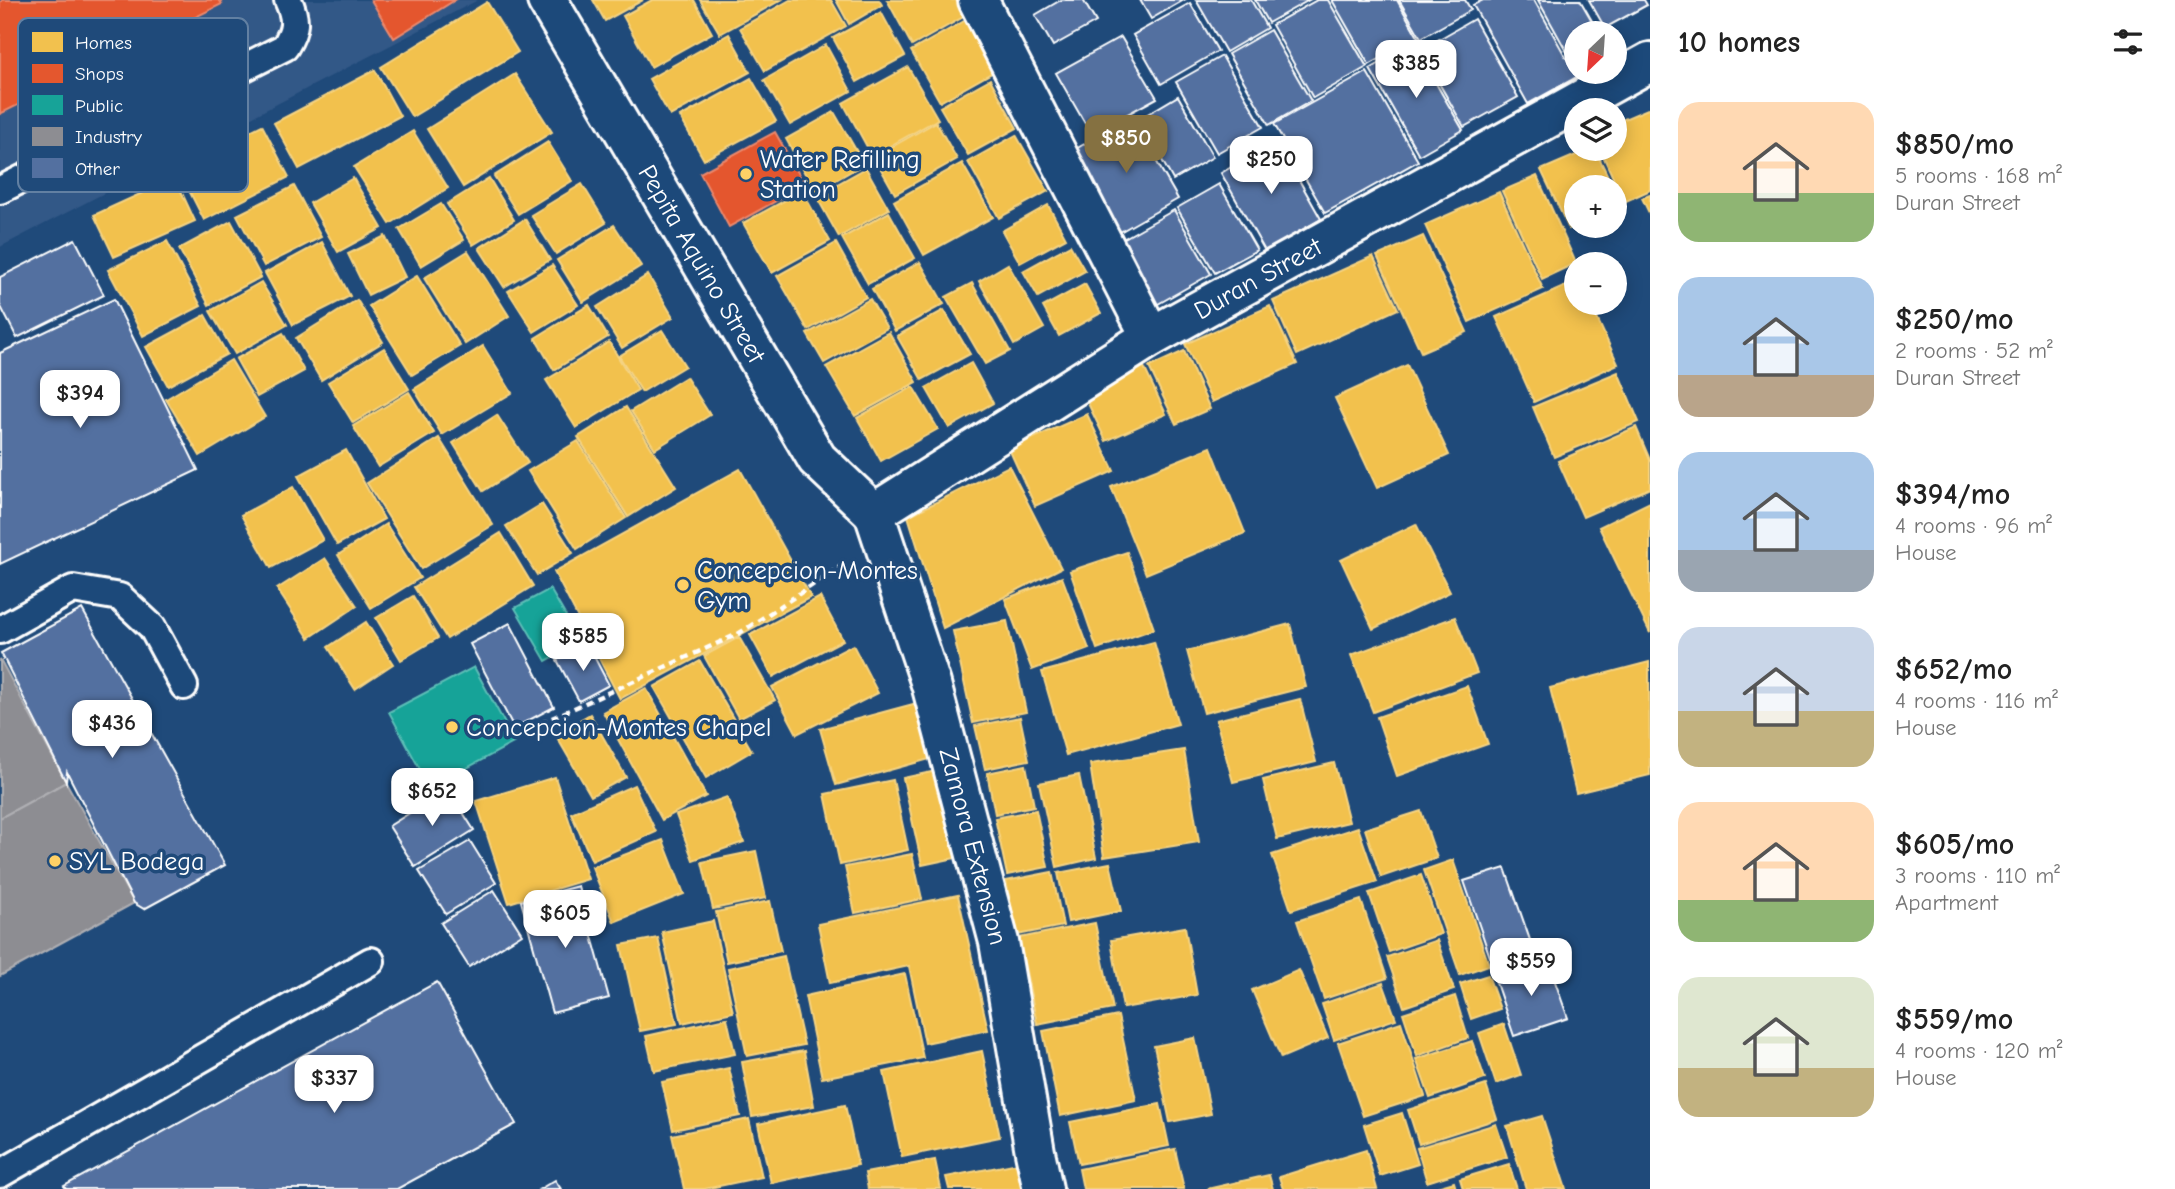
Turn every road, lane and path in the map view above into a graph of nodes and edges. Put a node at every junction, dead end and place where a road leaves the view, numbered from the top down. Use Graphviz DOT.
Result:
graph roads {
  1 [pos="288,0"];
  2 [pos="547,0"];
  3 [pos="978,0"];
  4 [pos="1650,62"];
  5 [pos="248,66"];
  6 [pos="18,181"];
  7 [pos="0,190"];
  8 [pos="1151,337"];
  9 [pos="878,526"];
  10 [pos="0,630"];
  11 [pos="184,686"];
  12 [pos="530,728"];
  13 [pos="371,961"];
  14 [pos="0,1174"];
  15 [pos="1044,1189"];
  1 -- 5 [label="lane"];
  2 -- 9 [label="street, Pepita Aquino Street"];
  3 -- 8 [label="street"];
  4 -- 8 [label="street, Duran Street"];
  6 -- 7 [label="lane"];
  8 -- 9 [label="street, Duran Street"];
  9 -- 12 [label="path"];
  9 -- 15 [label="street, Zamora Extension"];
  10 -- 11 [label="lane"];
  13 -- 14 [label="lane"];
}
